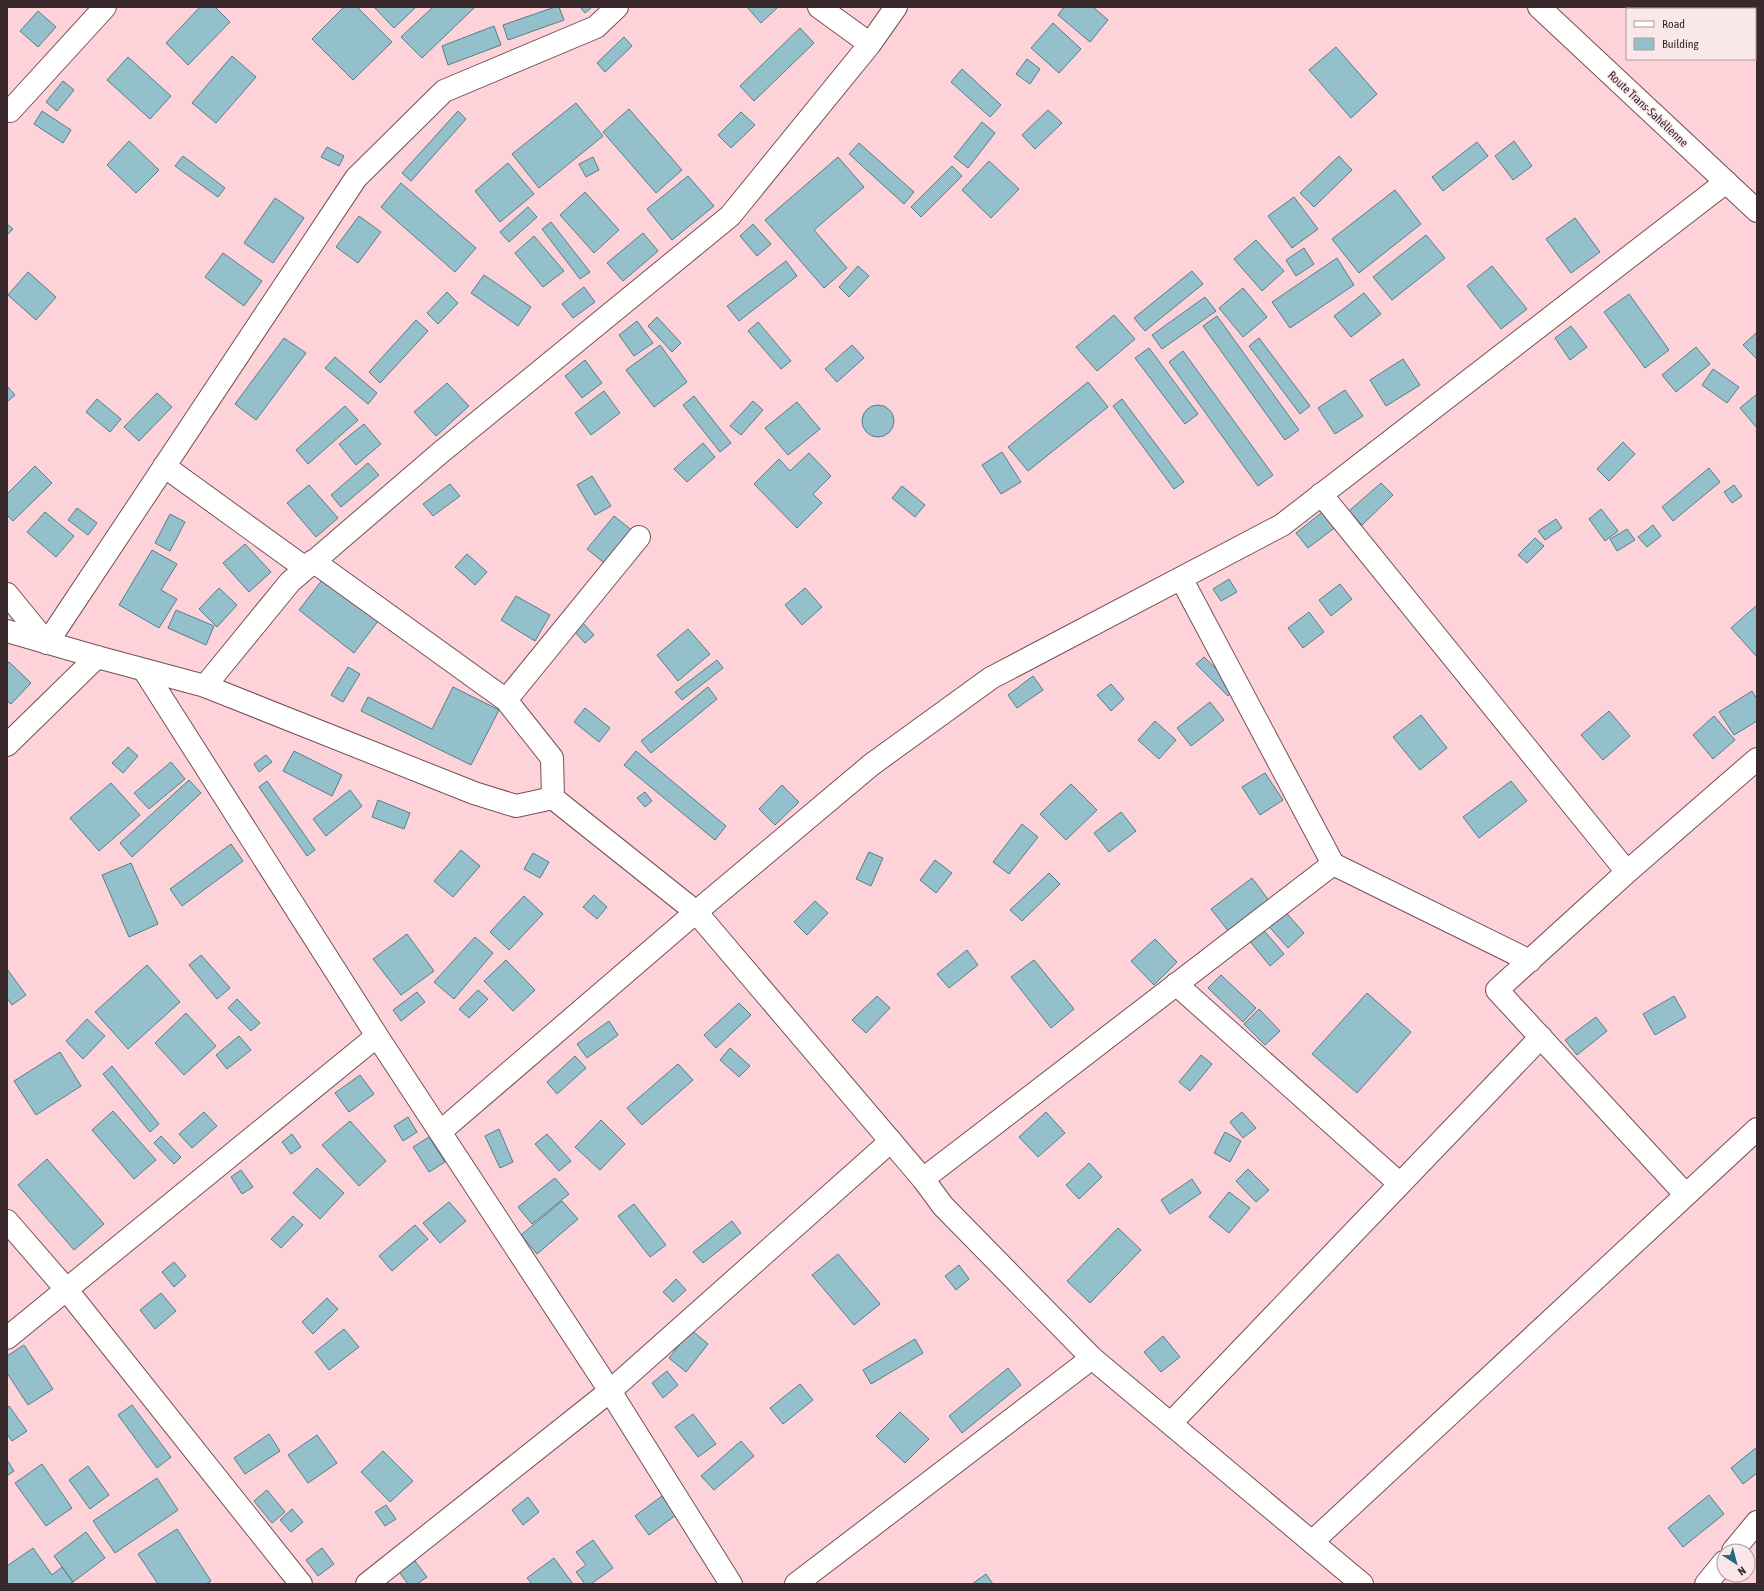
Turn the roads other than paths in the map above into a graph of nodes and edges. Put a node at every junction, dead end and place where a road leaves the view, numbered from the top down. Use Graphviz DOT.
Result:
graph roads {
  1 [pos="105,7"];
  2 [pos="616,7"];
  3 [pos="819,7"];
  4 [pos="896,7"];
  5 [pos="1539,7"];
  6 [pos="870,44"];
  7 [pos="10,111"];
  8 [pos="1726,182"];
  9 [pos="1757,211"];
  10 [pos="164,466"];
  11 [pos="1322,494"];
  12 [pos="639,537"];
  13 [pos="309,565"];
  14 [pos="1181,578"];
  15 [pos="7,594"];
  16 [pos="7,631"];
  17 [pos="47,643"];
  18 [pos="97,657"];
  19 [pos="144,670"];
  20 [pos="205,686"];
  21 [pos="506,700"];
  22 [pos="7,745"];
  23 [pos="1757,759"];
  24 [pos="553,798"];
  25 [pos="1333,864"];
  26 [pos="1627,872"];
  27 [pos="696,912"];
  28 [pos="1530,961"];
  29 [pos="1176,984"];
  30 [pos="377,1036"];
  31 [pos="1541,1037"];
  32 [pos="1757,1129"];
  33 [pos="440,1132"];
  34 [pos="891,1141"];
  35 [pos="923,1179"];
  36 [pos="1400,1184"];
  37 [pos="1686,1195"];
  38 [pos="7,1221"];
  39 [pos="66,1289"];
  40 [pos="7,1338"];
  41 [pos="1092,1358"];
  42 [pos="610,1391"];
  43 [pos="1171,1423"];
  44 [pos="1757,1522"];
  45 [pos="1312,1542"];
  46 [pos="1740,1543"];
  47 [pos="1716,1572"];
  48 [pos="301,1584"];
  49 [pos="367,1584"];
  50 [pos="731,1584"];
  51 [pos="796,1584"];
  52 [pos="1362,1584"];
  53 [pos="1706,1584"];
  1 -- 7 [label="main road"];
  2 -- 10 [label="main road"];
  3 -- 6 [label="main road"];
  4 -- 6 [label="main road"];
  5 -- 8 [label="main road, Route Trans-Sahélienne"];
  6 -- 13 [label="main road"];
  8 -- 9 [label="main road, Route Trans-Sahélienne"];
  8 -- 11 [label="main road"];
  10 -- 13 [label="main road"];
  10 -- 17 [label="main road"];
  11 -- 14 [label="main road"];
  11 -- 26 [label="main road"];
  12 -- 21 [label="main road"];
  13 -- 20 [label="main road"];
  13 -- 21 [label="main road"];
  14 -- 25 [label="main road"];
  14 -- 27 [label="main road"];
  15 -- 17 [label="main road"];
  16 -- 17 [label="main road"];
  17 -- 18 [label="main road"];
  18 -- 19 [label="main road"];
  18 -- 22 [label="main road"];
  19 -- 20 [label="main road"];
  19 -- 30 [label="main road"];
  20 -- 24 [label="main road"];
  21 -- 24 [label="main road"];
  23 -- 26 [label="main road"];
  24 -- 27 [label="main road"];
  25 -- 28 [label="main road"];
  25 -- 29 [label="main road"];
  26 -- 28 [label="main road"];
  27 -- 33 [label="main road"];
  27 -- 34 [label="main road"];
  28 -- 31 [label="main road"];
  29 -- 35 [label="main road"];
  29 -- 36 [label="main road"];
  30 -- 33 [label="main road"];
  30 -- 39 [label="main road"];
  31 -- 36 [label="main road"];
  31 -- 37 [label="main road"];
  32 -- 37 [label="main road"];
  33 -- 42 [label="main road"];
  34 -- 35 [label="main road"];
  34 -- 42 [label="main road"];
  35 -- 41 [label="main road"];
  36 -- 43 [label="main road"];
  37 -- 45 [label="main road"];
  38 -- 39 [label="main road"];
  39 -- 40 [label="main road"];
  39 -- 48 [label="main road"];
  41 -- 43 [label="main road"];
  41 -- 51 [label="main road"];
  42 -- 49 [label="main road"];
  42 -- 50 [label="main road"];
  43 -- 45 [label="main road"];
  44 -- 46 [label="main road"];
  45 -- 52 [label="main road"];
  47 -- 53 [label="main road"];
}
